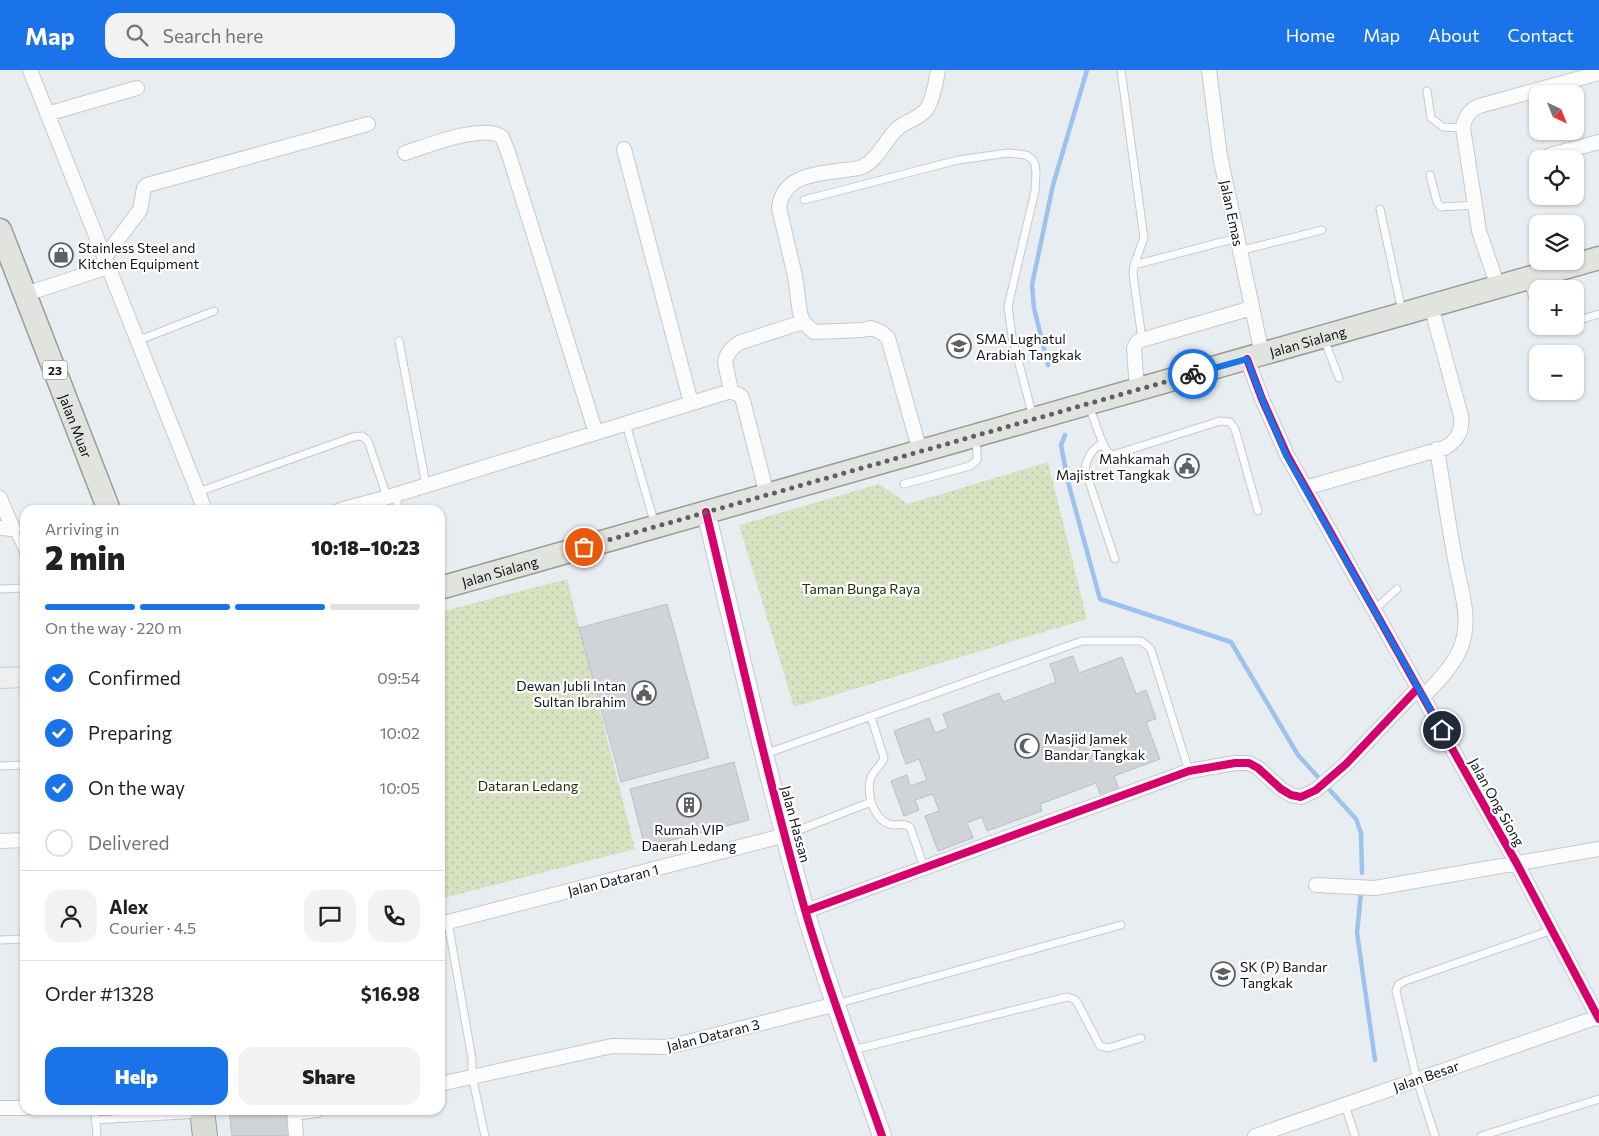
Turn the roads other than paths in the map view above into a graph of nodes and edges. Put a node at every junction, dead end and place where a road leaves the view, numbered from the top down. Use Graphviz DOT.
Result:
graph roads {
  1 [pos="30,70"];
  2 [pos="938,70"];
  3 [pos="1121,70"];
  4 [pos="1209,70"];
  5 [pos="1599,73"];
  6 [pos="137,88"];
  7 [pos="1426,92"];
  8 [pos="47,114"];
  9 [pos="368,124"];
  10 [pos="1463,128"];
  11 [pos="1599,142"];
  12 [pos="624,149"];
  13 [pos="1569,150"];
  14 [pos="405,153"];
  15 [pos="1430,175"];
  16 [pos="804,200"];
  17 [pos="1475,205"];
  18 [pos="1380,209"];
  19 [pos="0,230"];
  20 [pos="1322,230"];
  21 [pos="1238,244"];
  22 [pos="1599,258"];
  23 [pos="106,263"];
  24 [pos="1134,265"];
  25 [pos="0,269"];
  26 [pos="1527,279"];
  27 [pos="1529,285"];
  28 [pos="1498,287"];
  29 [pos="26,294"];
  30 [pos="1431,306"];
  31 [pos="1252,308"];
  32 [pos="214,311"];
  33 [pos="1403,314"];
  34 [pos="1599,314"];
  35 [pos="1584,318"];
  36 [pos="803,322"];
  37 [pos="1323,337"];
  38 [pos="1142,339"];
  39 [pos="137,341"];
  40 [pos="398,341"];
  41 [pos="1254,356"];
  42 [pos="1339,378"];
  43 [pos="1137,390"];
  44 [pos="731,391"];
  45 [pos="691,403"];
  46 [pos="1088,404"];
  47 [pos="1034,419"];
  48 [pos="626,424"];
  49 [pos="596,433"];
  50 [pos="974,436"];
  51 [pos="1103,443"];
  52 [pos="1437,449"];
  53 [pos="920,452"];
  54 [pos="904,484"];
  55 [pos="426,485"];
  56 [pos="1305,488"];
  57 [pos="198,492"];
  58 [pos="767,495"];
  59 [pos="391,496"];
  60 [pos="0,498"];
  61 [pos="92,505"];
  62 [pos="107,505"];
  63 [pos="203,505"];
  64 [pos="358,505"];
  65 [pos="396,505"];
  66 [pos="1258,511"];
  67 [pos="706,512"];
  68 [pos="656,527"];
  69 [pos="6,528"];
  70 [pos="20,548"];
  71 [pos="1115,559"];
  72 [pos="445,587"];
  73 [pos="20,588"];
  74 [pos="0,589"];
  75 [pos="1397,589"];
  76 [pos="1374,610"];
  77 [pos="20,677"];
  78 [pos="0,678"];
  79 [pos="1420,693"];
  80 [pos="871,717"];
  81 [pos="764,754"];
  82 [pos="20,765"];
  83 [pos="0,766"];
  84 [pos="1189,771"];
  85 [pos="871,802"];
  86 [pos="786,835"];
  87 [pos="20,840"];
  88 [pos="0,841"];
  89 [pos="1599,849"];
  90 [pos="1517,864"];
  91 [pos="924,867"];
  92 [pos="1316,885"];
  93 [pos="806,911"];
  94 [pos="445,923"];
  95 [pos="1121,924"];
  96 [pos="445,928"];
  97 [pos="1552,930"];
  98 [pos="20,939"];
  99 [pos="0,940"];
  100 [pos="836,1004"];
  101 [pos="1598,1018"];
  102 [pos="1141,1038"];
  103 [pos="852,1050"];
  104 [pos="472,1076"];
  105 [pos="1417,1080"];
  106 [pos="445,1083"];
  107 [pos="1599,1099"];
  108 [pos="1345,1105"];
  109 [pos="0,1108"];
  110 [pos="20,1108"];
  111 [pos="95,1115"];
  112 [pos="294,1115"];
  113 [pos="95,1120"];
  114 [pos="203,1120"];
  115 [pos="1285,1131"];
  116 [pos="97,1136"];
  117 [pos="296,1136"];
  118 [pos="485,1136"];
  119 [pos="882,1136"];
  120 [pos="1255,1136"];
  121 [pos="1355,1136"];
  122 [pos="1435,1136"];
  123 [pos="1481,1136"];
  1 -- 8 [label="street"];
  2 -- 36 [label="street"];
  3 -- 24 [label="lane"];
  4 -- 21 [label="street, Jalan Emas"];
  5 -- 10 [label="street"];
  6 -- 8 [label="street"];
  7 -- 10 [label="lane"];
  8 -- 23 [label="street"];
  9 -- 23 [label="street"];
  10 -- 17 [label="street"];
  11 -- 13 [label="street"];
  12 -- 45 [label="street"];
  14 -- 49 [label="street"];
  15 -- 17 [label="lane"];
  16 -- 47 [label="lane"];
  17 -- 28 [label="street"];
  18 -- 33 [label="lane"];
  19 -- 29 [label="main road, Jalan Muar / 23"];
  20 -- 21 [label="lane"];
  21 -- 24 [label="lane"];
  21 -- 31 [label="street, Jalan Emas"];
  22 -- 26 [label="main road, Jalan Sialang"];
  23 -- 29 [label="street"];
  23 -- 39 [label="street"];
  24 -- 38 [label="lane"];
  25 -- 61 [label="main road, Jalan Muar / 23"];
  26 -- 27 [label="lane"];
  26 -- 28 [label="main road, Jalan Sialang"];
  28 -- 30 [label="main road, Jalan Sialang"];
  29 -- 62 [label="main road, Jalan Muar / 23"];
  30 -- 33 [label="main road, Jalan Sialang"];
  30 -- 52 [label="street"];
  31 -- 38 [label="street"];
  31 -- 41 [label="street, Jalan Emas"];
  32 -- 39 [label="lane"];
  33 -- 37 [label="main road, Jalan Sialang"];
  34 -- 35 [label="lane"];
  36 -- 44 [label="street"];
  36 -- 53 [label="street"];
  37 -- 41 [label="main road, Jalan Sialang"];
  37 -- 42 [label="lane"];
  38 -- 43 [label="street"];
  39 -- 57 [label="street"];
  40 -- 55 [label="lane"];
  41 -- 43 [label="main road, Jalan Sialang"];
  41 -- 56 [label="street, Jalan Ong Siong"];
  43 -- 46 [label="main road, Jalan Sialang"];
  44 -- 45 [label="street"];
  44 -- 58 [label="street"];
  45 -- 48 [label="street"];
  46 -- 47 [label="main road, Jalan Sialang"];
  46 -- 51 [label="lane"];
  47 -- 50 [label="main road, Jalan Sialang"];
  48 -- 49 [label="street"];
  48 -- 68 [label="lane"];
  49 -- 55 [label="street"];
  50 -- 53 [label="main road, Jalan Sialang"];
  50 -- 54 [label="lane"];
  51 -- 66 [label="lane"];
  51 -- 71 [label="lane"];
  52 -- 56 [label="street"];
  52 -- 79 [label="street"];
  53 -- 58 [label="main road, Jalan Sialang"];
  55 -- 59 [label="street"];
  56 -- 76 [label="street, Jalan Ong Siong"];
  57 -- 59 [label="lane"];
  57 -- 63 [label="street"];
  58 -- 67 [label="main road, Jalan Sialang"];
  59 -- 64 [label="street"];
  59 -- 65 [label="lane"];
  60 -- 69 [label="street"];
  67 -- 68 [label="main road, Jalan Sialang"];
  67 -- 81 [label="street, Jalan Hassan"];
  68 -- 72 [label="main road, Jalan Sialang"];
  69 -- 70 [label="lane"];
  73 -- 74 [label="lane"];
  75 -- 76 [label="lane"];
  76 -- 79 [label="street, Jalan Ong Siong"];
  77 -- 78 [label="main road"];
  79 -- 84 [label="street"];
  79 -- 90 [label="street, Jalan Ong Siong"];
  80 -- 81 [label="lane"];
  80 -- 84 [label="lane"];
  80 -- 85 [label="lane"];
  81 -- 86 [label="street, Jalan Hassan"];
  82 -- 83 [label="lane"];
  84 -- 91 [label="street"];
  85 -- 86 [label="lane"];
  85 -- 91 [label="lane"];
  86 -- 93 [label="street, Jalan Hassan"];
  86 -- 94 [label="street, Jalan Dataran 1"];
  87 -- 88 [label="street"];
  89 -- 90 [label="street"];
  90 -- 92 [label="street"];
  90 -- 97 [label="street, Jalan Ong Siong"];
  91 -- 93 [label="street"];
  93 -- 100 [label="street, Jalan Hassan"];
  95 -- 100 [label="lane"];
  96 -- 104 [label="lane"];
  97 -- 101 [label="street, Jalan Ong Siong"];
  97 -- 105 [label="lane"];
  98 -- 99 [label="lane"];
  100 -- 103 [label="street, Jalan Hassan"];
  100 -- 104 [label="street, Jalan Dataran 3"];
  101 -- 105 [label="street, Jalan Besar"];
  102 -- 103 [label="lane"];
  103 -- 119 [label="street, Jalan Hassan"];
  104 -- 106 [label="street, Jalan Dataran 3"];
  104 -- 118 [label="lane"];
  105 -- 108 [label="street, Jalan Besar"];
  105 -- 122 [label="lane"];
  107 -- 123 [label="lane"];
  108 -- 115 [label="street, Jalan Besar"];
  108 -- 121 [label="lane"];
  109 -- 110 [label="street"];
  111 -- 113 [label="lane"];
  112 -- 117 [label="street"];
  113 -- 114 [label="lane"];
  113 -- 116 [label="lane"];
  115 -- 120 [label="street, Jalan Besar"];
}
